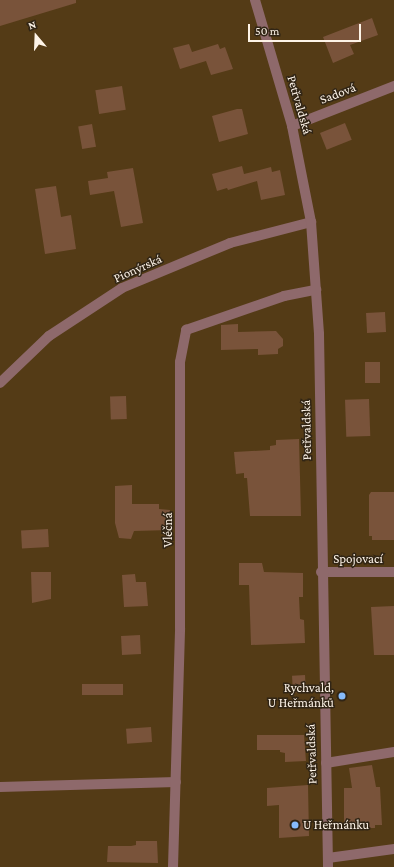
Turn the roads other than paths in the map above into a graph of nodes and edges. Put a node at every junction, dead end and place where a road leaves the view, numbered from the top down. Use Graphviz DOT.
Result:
graph roads {
  1 [pos="255,0"];
  2 [pos="394,86"];
  3 [pos="292,126"];
  4 [pos="311,222"];
  5 [pos="316,290"];
  6 [pos="0,383"];
  7 [pos="322,572"];
  8 [pos="394,572"];
  9 [pos="394,752"];
  10 [pos="326,763"];
  11 [pos="176,782"];
  12 [pos="0,788"];
  13 [pos="394,849"];
  14 [pos="328,862"];
  15 [pos="173,867"];
  1 -- 3 [label="street, Petřvaldská"];
  2 -- 3 [label="street, Sadová"];
  3 -- 4 [label="street, Petřvaldská"];
  4 -- 5 [label="street, Petřvaldská"];
  4 -- 6 [label="street, Pionýrská"];
  5 -- 7 [label="street, Petřvaldská"];
  5 -- 11 [label="street, Vléčná"];
  7 -- 8 [label="street, Spojovací"];
  7 -- 10 [label="street, Petřvaldská"];
  9 -- 10 [label="street"];
  10 -- 14 [label="street, Petřvaldská"];
  11 -- 12 [label="street"];
  11 -- 15 [label="street, Vléčná"];
  13 -- 14 [label="street"];
}
